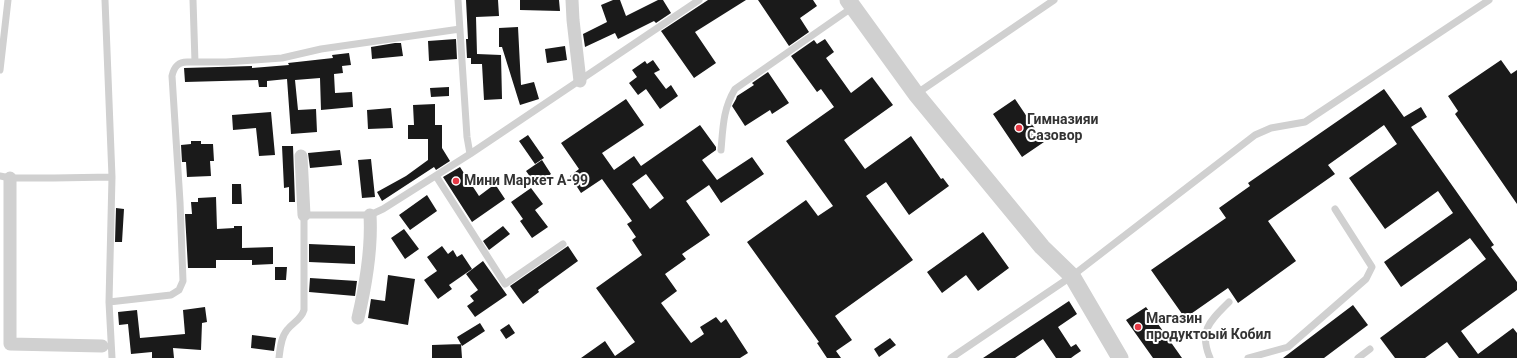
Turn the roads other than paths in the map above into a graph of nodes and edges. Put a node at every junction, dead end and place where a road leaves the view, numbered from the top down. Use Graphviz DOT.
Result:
graph roads {
  1 [pos="8,0"];
  2 [pos="105,0"];
  3 [pos="193,0"];
  4 [pos="458,0"];
  5 [pos="572,0"];
  6 [pos="699,0"];
  7 [pos="1054,0"];
  8 [pos="1489,0"];
  9 [pos="851,3"];
  10 [pos="460,29"];
  11 [pos="195,62"];
  12 [pos="0,70"];
  13 [pos="580,81"];
  14 [pos="916,94"];
  15 [pos="721,150"];
  16 [pos="470,154"];
  17 [pos="301,156"];
  18 [pos="436,176"];
  19 [pos="5,177"];
  20 [pos="112,177"];
  21 [pos="1335,209"];
  22 [pos="304,215"];
  23 [pos="370,215"];
  24 [pos="563,244"];
  25 [pos="1072,276"];
  26 [pos="109,302"];
  27 [pos="1229,302"];
  28 [pos="358,318"];
  29 [pos="102,346"];
  30 [pos="1370,349"];
  31 [pos="112,358"];
  32 [pos="279,358"];
  33 [pos="951,358"];
  34 [pos="1120,358"];
  35 [pos="1210,358"];
  36 [pos="1248,358"];
  37 [pos="1358,358"];
  1 -- 12 [label="lane"];
  2 -- 20 [label="lane"];
  3 -- 11 [label="lane"];
  4 -- 10 [label="lane"];
  5 -- 13 [label="street"];
  6 -- 13 [label="lane"];
  7 -- 14 [label="lane"];
  8 -- 25 [label="lane"];
  9 -- 14 [label="street"];
  9 -- 15 [label="lane"];
  10 -- 11 [label="lane"];
  10 -- 16 [label="lane"];
  11 -- 26 [label="lane"];
  13 -- 16 [label="lane"];
  14 -- 25 [label="street"];
  16 -- 18 [label="lane"];
  17 -- 22 [label="street"];
  18 -- 23 [label="lane"];
  18 -- 24 [label="lane"];
  19 -- 20 [label="lane"];
  19 -- 29 [label="street"];
  20 -- 26 [label="lane"];
  21 -- 36 [label="lane"];
  22 -- 23 [label="lane"];
  22 -- 32 [label="lane"];
  23 -- 28 [label="street"];
  25 -- 33 [label="lane"];
  25 -- 34 [label="street"];
  26 -- 31 [label="lane"];
  27 -- 35 [label="lane"];
  30 -- 37 [label="lane"];
}
